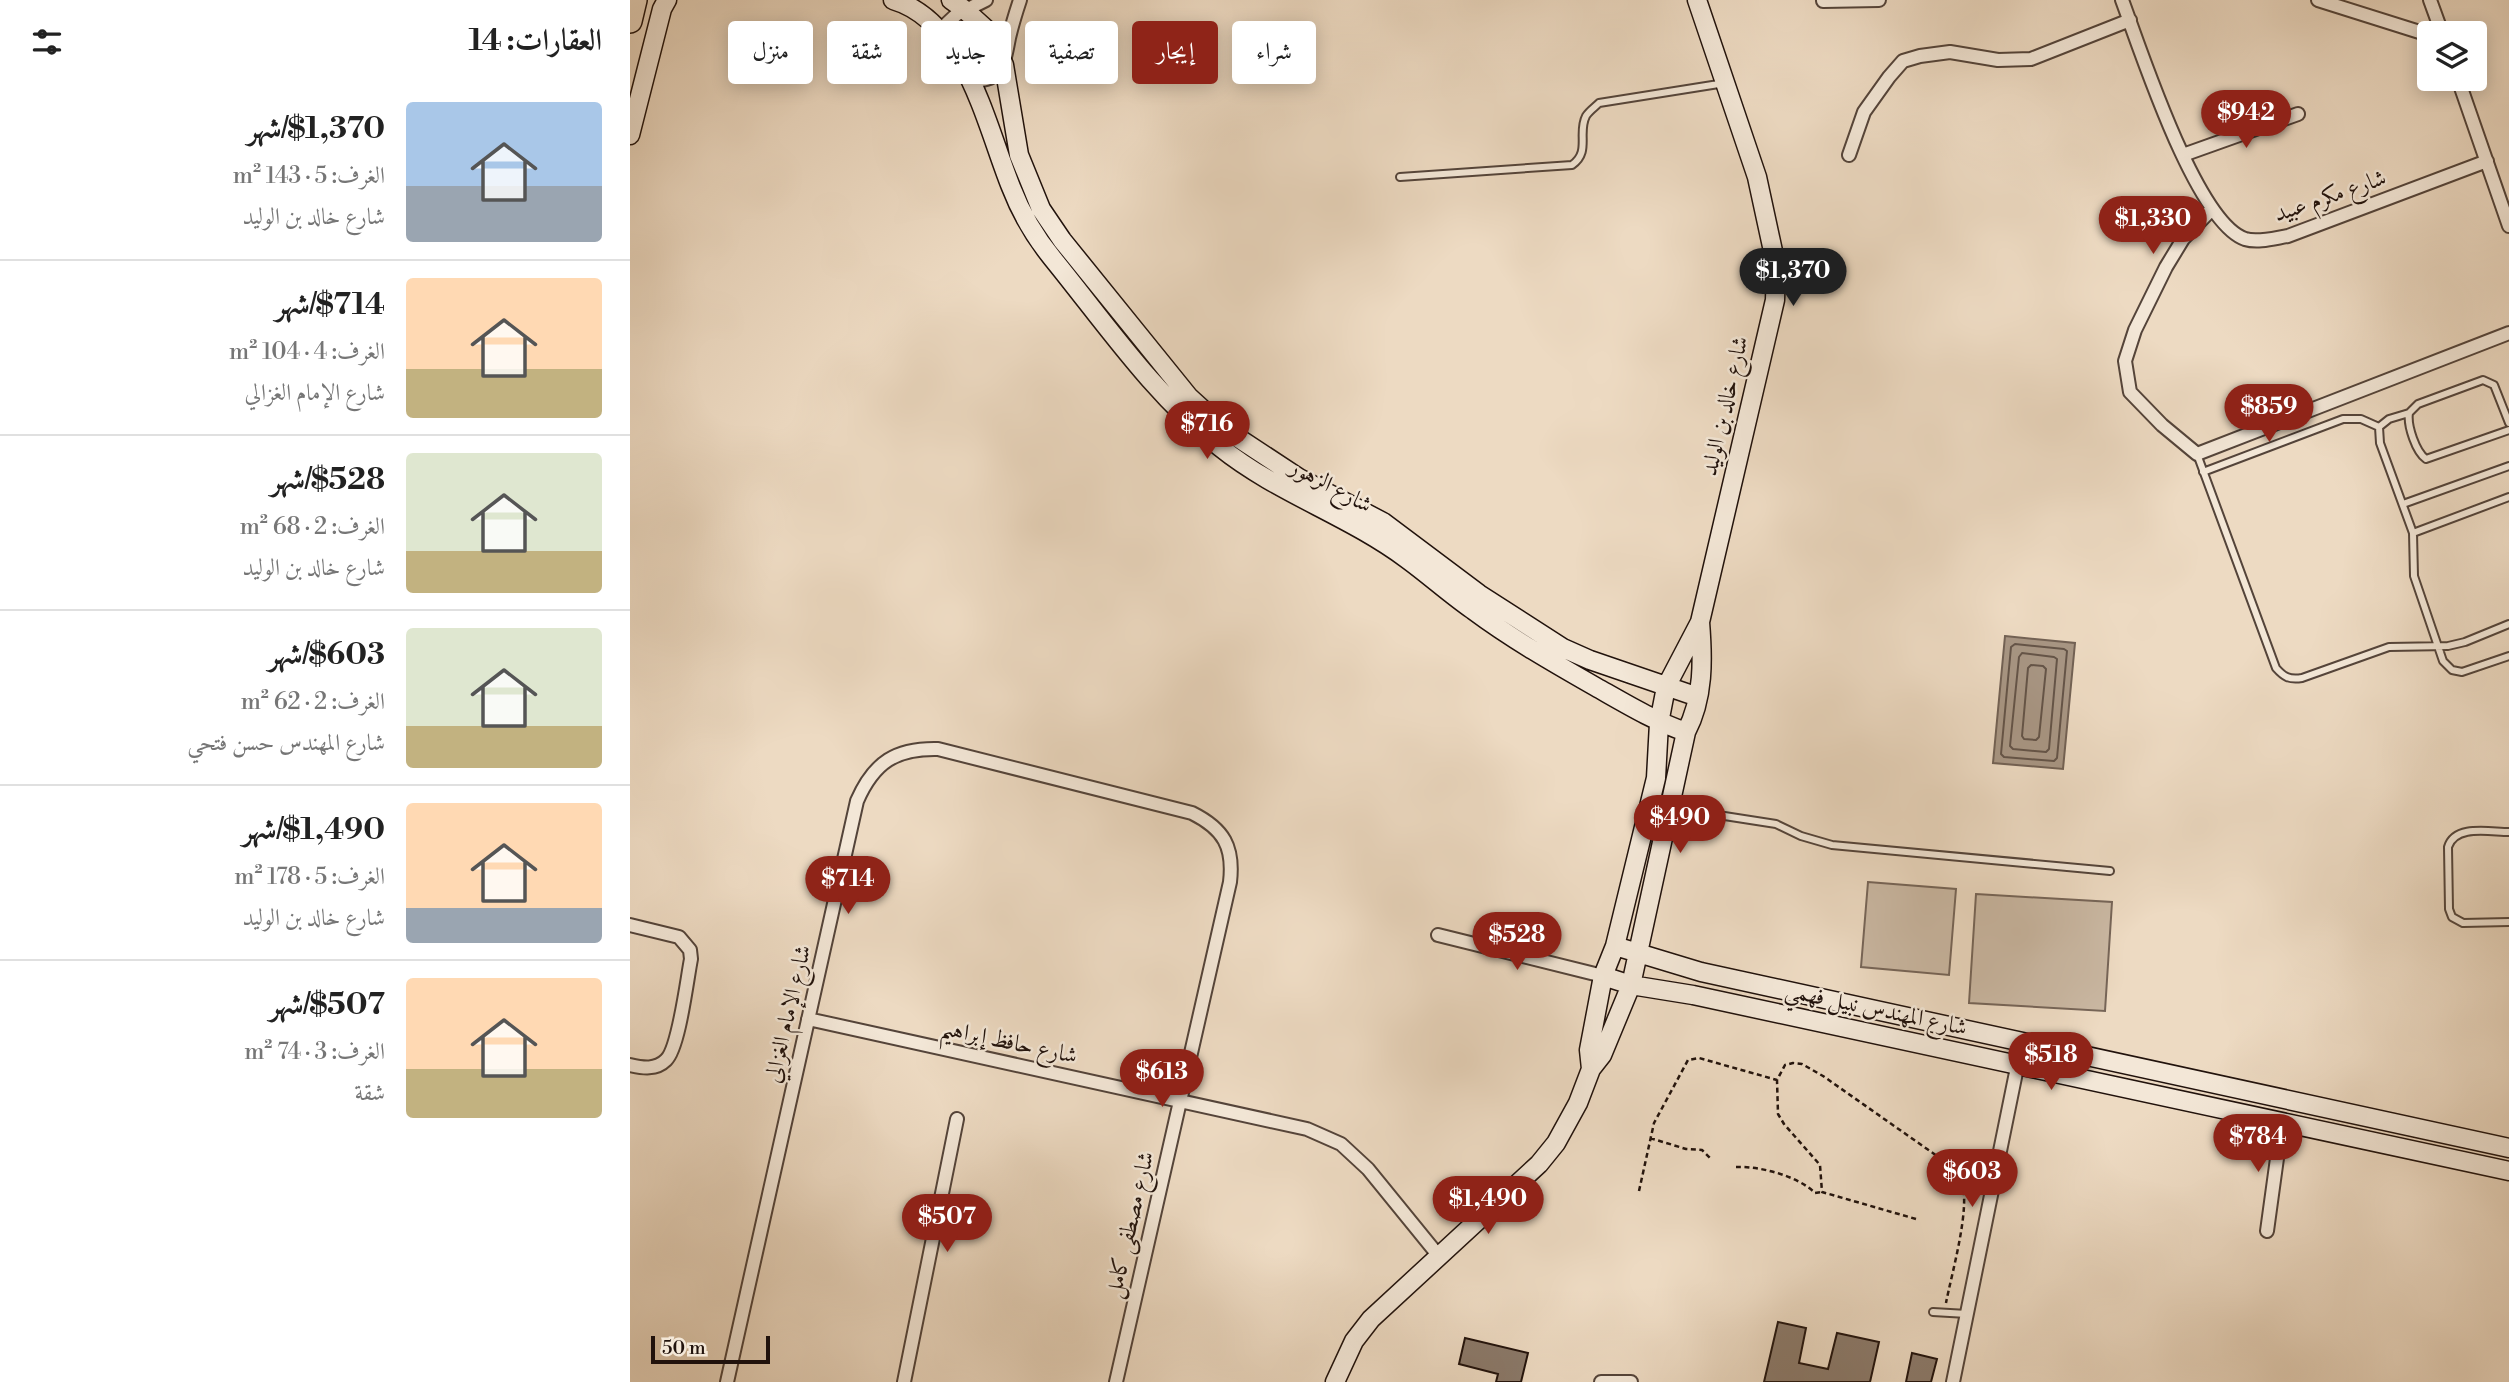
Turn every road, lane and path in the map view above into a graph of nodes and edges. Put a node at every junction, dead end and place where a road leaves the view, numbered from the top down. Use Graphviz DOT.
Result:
graph roads {
  1 [pos="635,0"];
  2 [pos="667,0"];
  3 [pos="893,0"];
  4 [pos="986,0"];
  5 [pos="1020,0"];
  6 [pos="1697,0"];
  7 [pos="1879,0"];
  8 [pos="2122,0"];
  9 [pos="2318,0"];
  10 [pos="2430,0"];
  11 [pos="1823,1"];
  12 [pos="958,5"];
  13 [pos="2130,20"];
  14 [pos="630,21"];
  15 [pos="929,21"];
  16 [pos="949,21"];
  17 [pos="977,21"];
  18 [pos="2438,21"];
  19 [pos="2417,31"];
  20 [pos="1011,37"];
  21 [pos="1725,83"];
  22 [pos="972,84"];
  23 [pos="1007,84"];
  24 [pos="2462,91"];
  25 [pos="2298,114"];
  26 [pos="630,135"];
  27 [pos="1849,155"];
  28 [pos="2183,155"];
  29 [pos="2487,161"];
  30 [pos="1400,177"];
  31 [pos="2211,210"];
  32 [pos="2509,226"];
  33 [pos="2509,333"];
  34 [pos="2409,413"];
  35 [pos="2509,423"];
  36 [pos="2379,426"];
  37 [pos="2509,430"];
  38 [pos="2197,454"];
  39 [pos="2509,466"];
  40 [pos="2203,472"];
  41 [pos="2509,497"];
  42 [pos="2403,504"];
  43 [pos="2413,533"];
  44 [pos="1700,622"];
  45 [pos="2509,624"];
  46 [pos="2438,647"];
  47 [pos="2509,656"];
  48 [pos="1666,687"];
  49 [pos="1698,697"];
  50 [pos="1659,723"];
  51 [pos="1686,732"];
  52 [pos="1671,808"];
  53 [pos="1221,832"];
  54 [pos="2509,832"];
  55 [pos="2110,871"];
  56 [pos="2509,922"];
  57 [pos="630,925"];
  58 [pos="1438,935"];
  59 [pos="1615,946"];
  60 [pos="1639,952"];
  61 [pos="1603,976"];
  62 [pos="1631,985"];
  63 [pos="808,1019"];
  64 [pos="2022,1043"];
  65 [pos="630,1065"];
  66 [pos="2018,1065"];
  67 [pos="1591,1069"];
  68 [pos="1777,1080"];
  69 [pos="1180,1101"];
  70 [pos="957,1119"];
  71 [pos="2282,1122"];
  72 [pos="1650,1138"];
  73 [pos="2509,1148"];
  74 [pos="1711,1159"];
  75 [pos="1736,1167"];
  76 [pos="2509,1171"];
  77 [pos="1639,1191"];
  78 [pos="1822,1192"];
  79 [pos="1916,1219"];
  80 [pos="2267,1231"];
  81 [pos="1438,1255"];
  82 [pos="1933,1312"];
  83 [pos="1944,1313"];
  84 [pos="1967,1314"];
  85 [pos="727,1382"];
  86 [pos="904,1382"];
  87 [pos="1116,1382"];
  88 [pos="1335,1382"];
  89 [pos="1601,1382"];
  90 [pos="1631,1382"];
  91 [pos="1953,1382"];
  1 -- 14 [label="highway"];
  2 -- 26 [label="street"];
  3 -- 15 [label="street, شارع الزهور"];
  4 -- 12 [label="street"];
  5 -- 20 [label="street"];
  6 -- 21 [label="street, شارع خالد بن الوليد"];
  7 -- 11 [label="street"];
  8 -- 13 [label="street, شارع مكرم عبيد"];
  9 -- 19 [label="street"];
  10 -- 18 [label="street"];
  12 -- 16 [label="street"];
  12 -- 17 [label="street, شارع الزهور"];
  13 -- 27 [label="street"];
  13 -- 28 [label="street, شارع مكرم عبيد"];
  21 -- 30 [label="lane"];
  21 -- 44 [label="street, شارع خالد بن الوليد"];
  22 -- 50 [label="street, شارع الزهور"];
  23 -- 48 [label="street, شارع الزهور"];
  24 -- 29 [label="street"];
  25 -- 28 [label="street"];
  28 -- 31 [label="street, شارع مكرم عبيد"];
  29 -- 31 [label="street, شارع مكرم عبيد"];
  29 -- 32 [label="street"];
  31 -- 38 [label="street"];
  33 -- 38 [label="street"];
  34 -- 35 [label="lane"];
  34 -- 36 [label="lane"];
  34 -- 37 [label="lane"];
  36 -- 40 [label="lane"];
  36 -- 42 [label="lane"];
  38 -- 40 [label="lane"];
  39 -- 42 [label="lane"];
  40 -- 46 [label="lane"];
  41 -- 43 [label="lane"];
  42 -- 43 [label="lane"];
  43 -- 46 [label="lane"];
  44 -- 48 [label="street, شارع خالد بن الوليد"];
  44 -- 49 [label="street, شارع خالد بن الوليد"];
  45 -- 46 [label="lane"];
  46 -- 47 [label="lane"];
  48 -- 49 [label="street, شارع الزهور"];
  48 -- 50 [label="street, شارع خالد بن الوليد"];
  49 -- 51 [label="street, شارع خالد بن الوليد"];
  50 -- 51 [label="street, شارع الزهور"];
  50 -- 59 [label="street, شارع خالد بن الوليد"];
  51 -- 52 [label="street, شارع خالد بن الوليد"];
  52 -- 55 [label="lane"];
  52 -- 60 [label="street, شارع خالد بن الوليد"];
  53 -- 63 [label="street, شارع الإمام الغزالي"];
  53 -- 69 [label="street, شارع مصطفى كامل"];
  54 -- 56 [label="lane"];
  57 -- 65 [label="street"];
  58 -- 61 [label="street"];
  59 -- 60 [label="street, شارع المهندس نبيل فهمي"];
  59 -- 61 [label="street, شارع خالد بن الوليد"];
  60 -- 62 [label="street, شارع خالد بن الوليد"];
  60 -- 64 [label="street, شارع المهندس نبيل فهمي"];
  61 -- 62 [label="street, شارع المهندس نبيل فهمي"];
  61 -- 67 [label="street, شارع خالد بن الوليد"];
  62 -- 66 [label="street, شارع المهندس نبيل فهمي"];
  62 -- 67 [label="street, شارع خالد بن الوليد"];
  63 -- 69 [label="street, شارع حافظ إبراهيم"];
  63 -- 85 [label="street, شارع الإمام الغزالي"];
  64 -- 66 [label="street"];
  64 -- 73 [label="street, شارع المهندس نبيل فهمي"];
  66 -- 71 [label="street, شارع المهندس نبيل فهمي"];
  66 -- 84 [label="street"];
  67 -- 81 [label="street, شارع خالد بن الوليد"];
  68 -- 72 [label="path"];
  68 -- 78 [label="path"];
  68 -- 83 [label="path"];
  69 -- 81 [label="street, شارع حافظ إبراهيم"];
  69 -- 87 [label="street, شارع مصطفى كامل"];
  70 -- 86 [label="street"];
  71 -- 76 [label="street, شارع المهندس نبيل فهمي"];
  71 -- 80 [label="street"];
  72 -- 74 [label="path"];
  72 -- 77 [label="path"];
  75 -- 78 [label="path"];
  78 -- 79 [label="path"];
  81 -- 88 [label="street, شارع خالد بن الوليد"];
  82 -- 83 [label="lane"];
  83 -- 84 [label="lane"];
  84 -- 91 [label="street"];
  89 -- 90 [label="street"];
}
